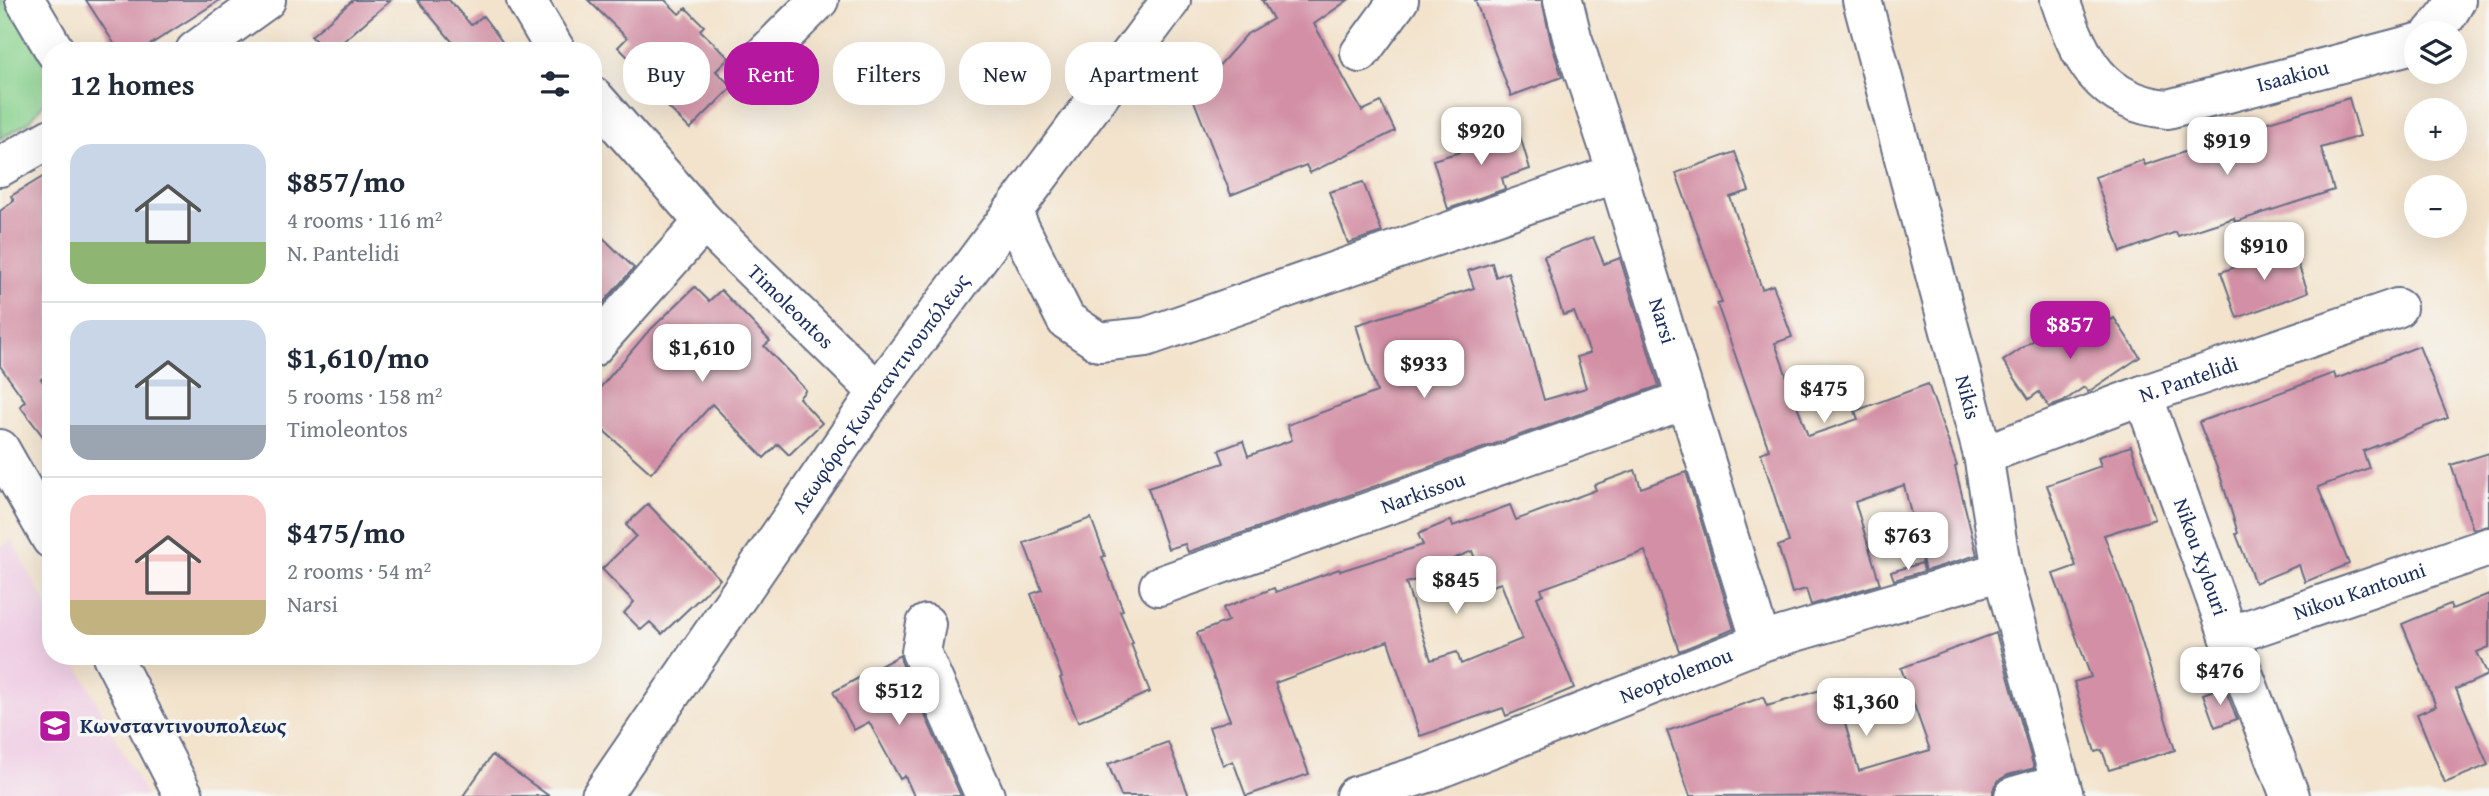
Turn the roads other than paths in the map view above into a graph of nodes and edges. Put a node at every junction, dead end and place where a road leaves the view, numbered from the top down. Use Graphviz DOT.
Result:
graph roads {
  1 [pos="25,0"];
  2 [pos="265,0"];
  3 [pos="526,0"];
  4 [pos="819,0"];
  5 [pos="1171,0"];
  6 [pos="1399,0"];
  7 [pos="1563,0"];
  8 [pos="1862,0"];
  9 [pos="2060,0"];
  10 [pos="2456,0"];
  11 [pos="2443,21"];
  12 [pos="50,42"];
  13 [pos="220,42"];
  14 [pos="551,42"];
  15 [pos="777,42"];
  16 [pos="2404,46"];
  17 [pos="1360,53"];
  18 [pos="602,106"];
  19 [pos="42,143"];
  20 [pos="0,167"];
  21 [pos="1617,173"];
  22 [pos="1012,212"];
  23 [pos="704,222"];
  24 [pos="2397,308"];
  25 [pos="602,337"];
  26 [pos="878,392"];
  27 [pos="2143,395"];
  28 [pos="1687,399"];
  29 [pos="0,449"];
  30 [pos="1983,455"];
  31 [pos="42,514"];
  32 [pos="2489,547"];
  33 [pos="2002,571"];
  34 [pos="1159,586"];
  35 [pos="926,624"];
  36 [pos="2229,636"];
  37 [pos="1761,642"];
  38 [pos="117,665"];
  39 [pos="1432,784"];
  40 [pos="2062,790"];
  41 [pos="611,792"];
  42 [pos="184,796"];
  43 [pos="985,796"];
  44 [pos="1355,796"];
  45 [pos="2014,796"];
  46 [pos="2290,796"];
  1 -- 12 [label="street"];
  2 -- 13 [label="street"];
  3 -- 14 [label="street"];
  4 -- 15 [label="street"];
  5 -- 22 [label="street, Λεωφόρος Κωνσταντινουπόλεως"];
  6 -- 17 [label="street"];
  7 -- 21 [label="street, Narsi"];
  8 -- 30 [label="street, Nikis"];
  9 -- 16 [label="street, Isaakiou"];
  10 -- 11 [label="street"];
  18 -- 23 [label="street, Timoleontos"];
  19 -- 20 [label="street"];
  21 -- 22 [label="street"];
  21 -- 28 [label="street, Narsi"];
  22 -- 26 [label="street, Λεωφόρος Κωνσταντινουπόλεως"];
  23 -- 25 [label="street"];
  23 -- 26 [label="street, Timoleontos"];
  24 -- 27 [label="street, N. Pantelidi"];
  26 -- 41 [label="street, Λεωφόρος Κωνσταντινουπόλεως"];
  27 -- 30 [label="street, N. Pantelidi"];
  27 -- 36 [label="street, Nikou Xylouri"];
  28 -- 34 [label="street, Narkissou"];
  28 -- 37 [label="street, Narsi"];
  29 -- 31 [label="street"];
  30 -- 33 [label="street, Nikis"];
  32 -- 36 [label="street, Nikou Kantouni"];
  33 -- 37 [label="street, Neoptolemou"];
  33 -- 40 [label="street, Nikis"];
  35 -- 43 [label="street"];
  36 -- 46 [label="street, Nikou Xylouri"];
  37 -- 39 [label="street, Neoptolemou"];
  38 -- 42 [label="street"];
  39 -- 44 [label="street, Neoptolemou"];
  40 -- 45 [label="street"];
}
